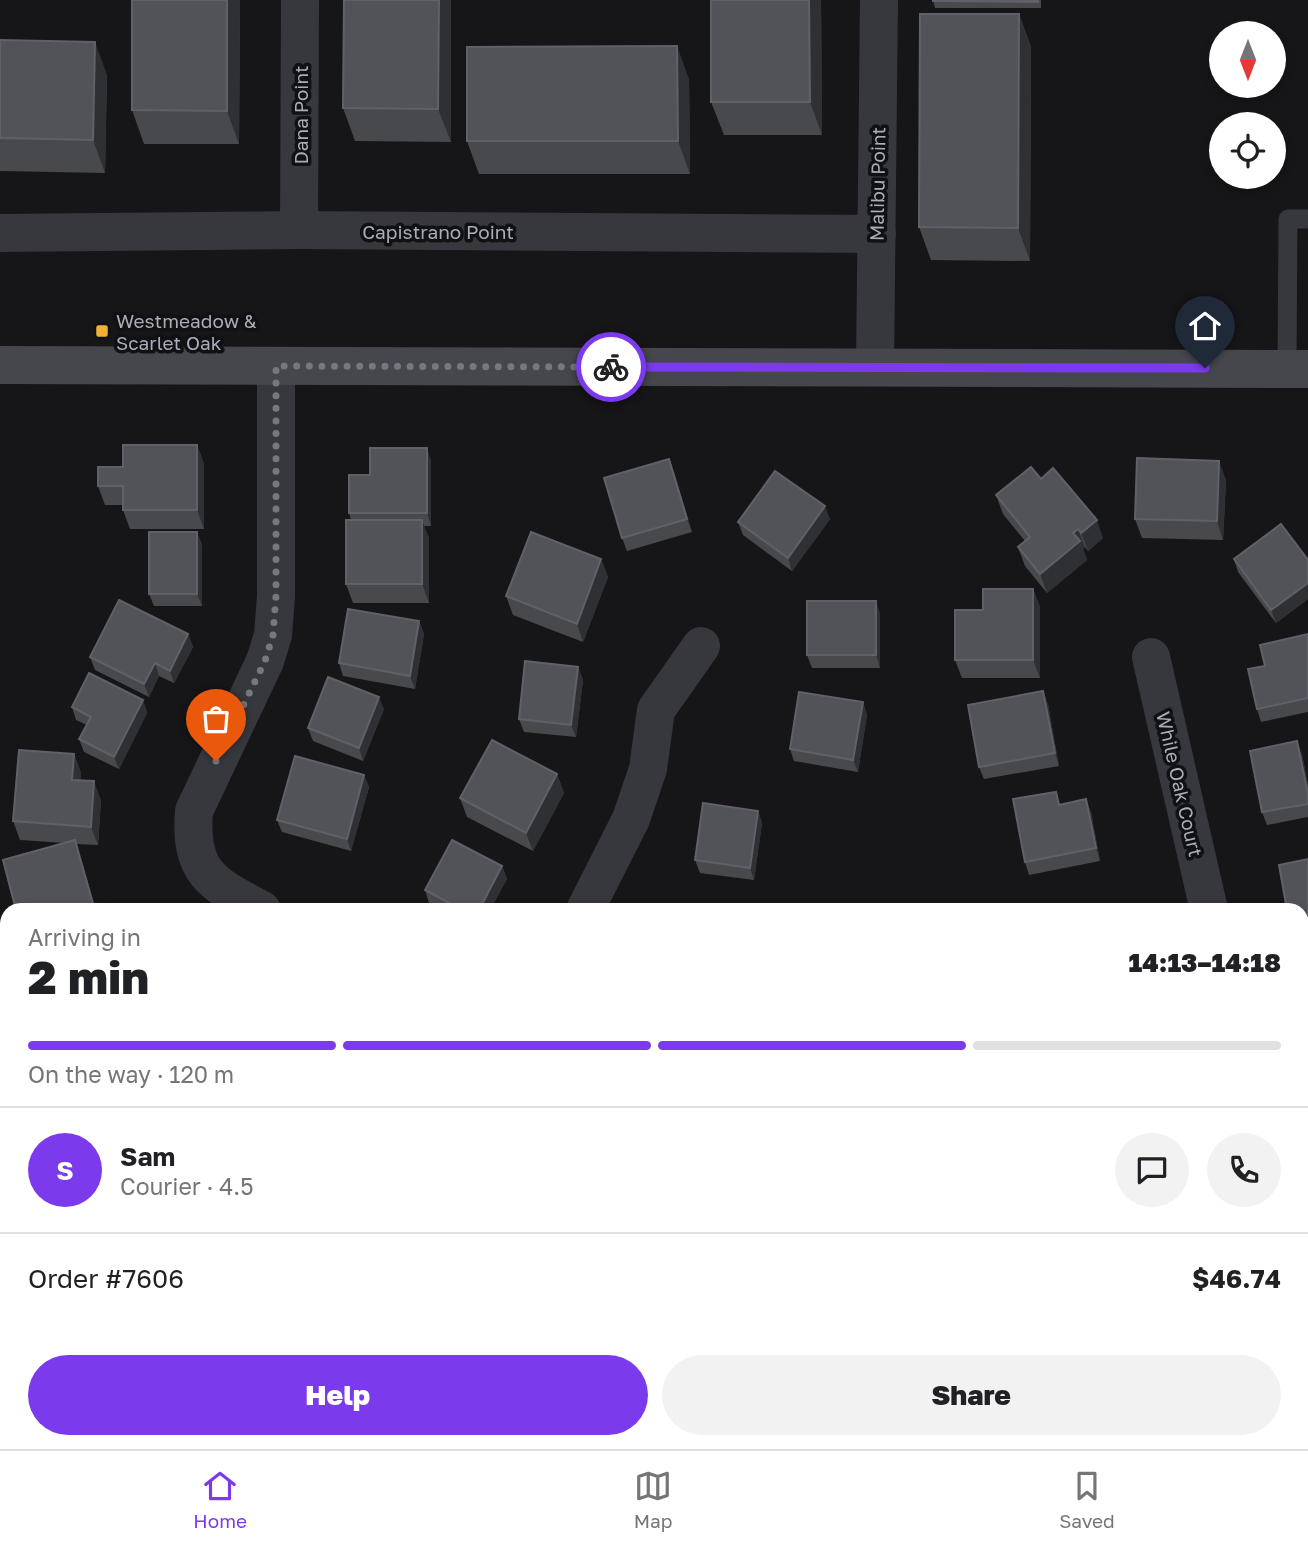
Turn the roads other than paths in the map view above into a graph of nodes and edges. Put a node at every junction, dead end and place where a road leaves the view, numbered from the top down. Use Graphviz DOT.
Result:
graph roads {
  1 [pos="300,0"];
  2 [pos="880,0"];
  3 [pos="1308,219"];
  4 [pos="299,230"];
  5 [pos="0,233"];
  6 [pos="877,234"];
  7 [pos="0,365"];
  8 [pos="276,366"];
  9 [pos="875,367"];
  10 [pos="1298,368"];
  11 [pos="701,646"];
  12 [pos="1151,657"];
  13 [pos="249,903"];
  14 [pos="589,903"];
  15 [pos="1207,903"];
  1 -- 4 [label="street, Dana Point"];
  2 -- 6 [label="street, Malibu Point"];
  3 -- 10 [label="lane"];
  4 -- 5 [label="street, Capistrano Point"];
  4 -- 6 [label="street, Capistrano Point"];
  6 -- 9 [label="street, Malibu Point"];
  7 -- 8 [label="street"];
  8 -- 9 [label="street"];
  8 -- 13 [label="street"];
  9 -- 10 [label="street"];
  11 -- 14 [label="street"];
  12 -- 15 [label="street, While Oak Court"];
}
